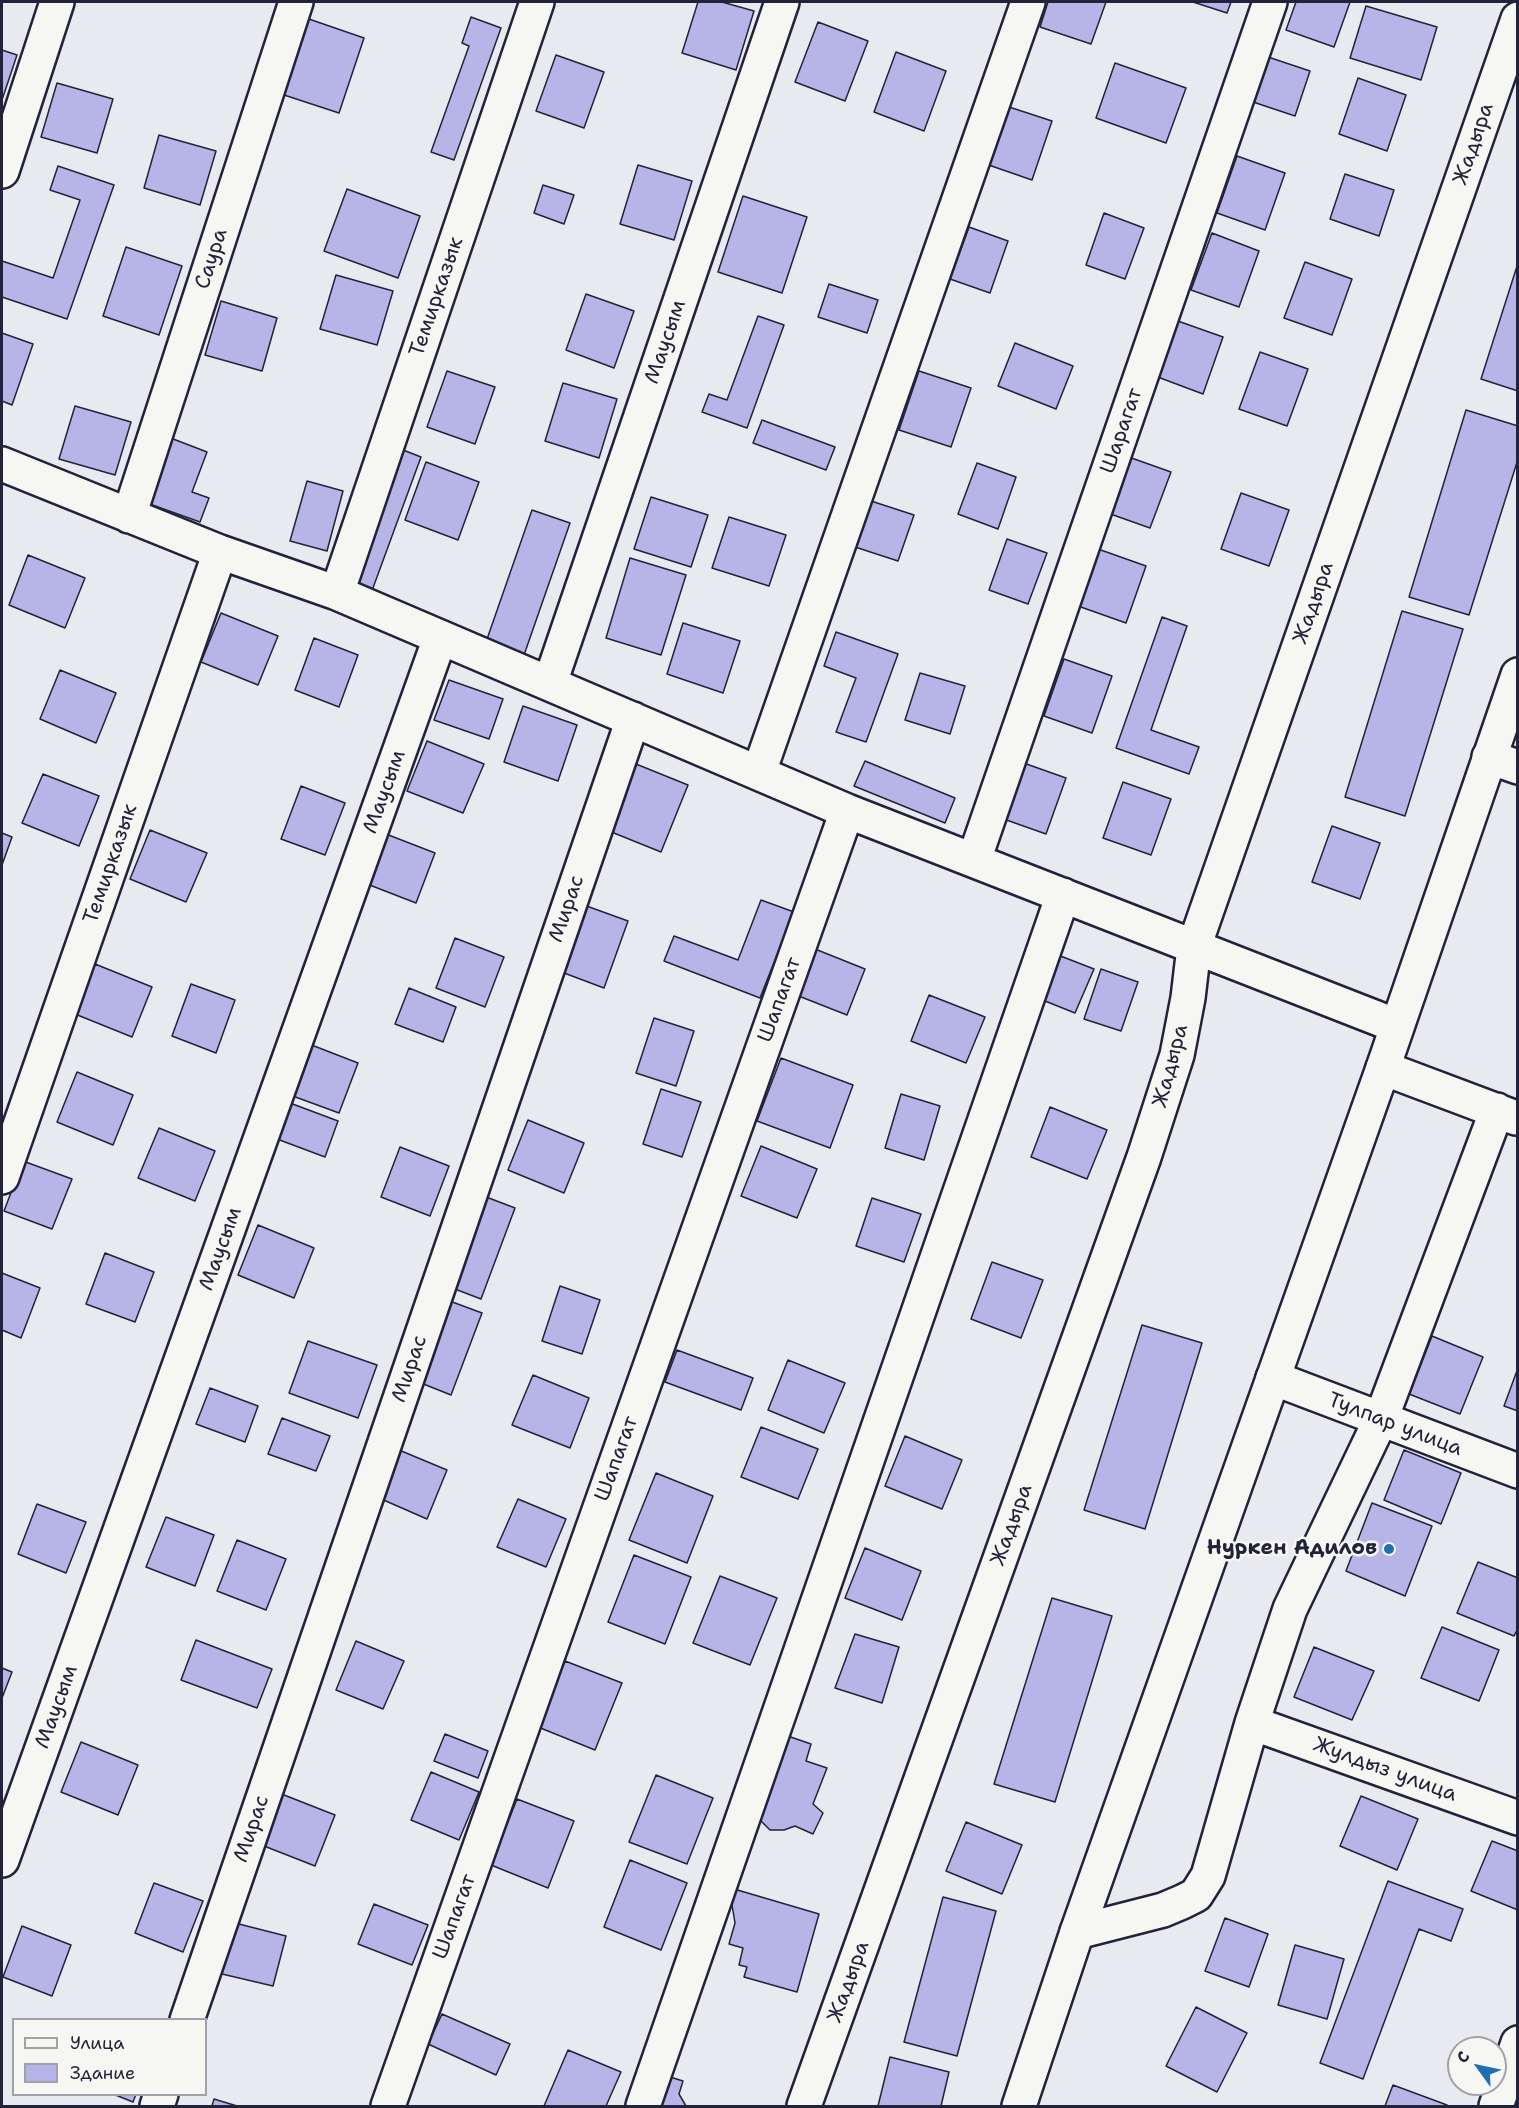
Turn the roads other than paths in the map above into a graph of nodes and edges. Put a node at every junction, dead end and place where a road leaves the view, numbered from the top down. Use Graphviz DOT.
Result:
graph roads {
  1 [pos="57,2"];
  2 [pos="296,2"];
  3 [pos="537,2"];
  4 [pos="782,2"];
  5 [pos="1028,2"];
  6 [pos="1270,2"];
  7 [pos="1518,19"];
  8 [pos="2,171"];
  9 [pos="3,469"];
  10 [pos="129,516"];
  11 [pos="220,552"];
  12 [pos="337,592"];
  13 [pos="440,638"];
  14 [pos="1518,675"];
  15 [pos="550,683"];
  16 [pos="633,719"];
  17 [pos="1503,762"];
  18 [pos="759,772"];
  19 [pos="847,810"];
  20 [pos="974,860"];
  21 [pos="1063,895"];
  22 [pos="1194,947"];
  23 [pos="1397,1026"];
  24 [pos="1383,1068"];
  25 [pos="1507,1114"];
  26 [pos="2,1177"];
  27 [pos="1273,1378"];
  28 [pos="1381,1419"];
  29 [pos="1518,1471"];
  30 [pos="1252,1723"];
  31 [pos="1518,1818"];
  32 [pos="2,1860"];
  33 [pos="1077,1932"];
  34 [pos="187,2018"];
  35 [pos="1518,2043"];
  36 [pos="388,2106"];
  37 [pos="643,2106"];
  38 [pos="804,2106"];
  39 [pos="1019,2106"];
  40 [pos="1496,2106"];
  1 -- 8 [label="street"];
  2 -- 10 [label="street, Саура"];
  3 -- 12 [label="street, Темирказык"];
  4 -- 15 [label="street, Маусым"];
  5 -- 18 [label="street"];
  6 -- 20 [label="street, Шарагат"];
  7 -- 22 [label="street, Жадыра"];
  9 -- 10 [label="street"];
  10 -- 11 [label="street"];
  11 -- 12 [label="street"];
  11 -- 26 [label="street, Темирказык"];
  12 -- 13 [label="street"];
  13 -- 15 [label="street"];
  13 -- 32 [label="street, Маусым"];
  14 -- 17 [label="street"];
  15 -- 16 [label="street"];
  16 -- 18 [label="street"];
  16 -- 34 [label="street, Мирас"];
  17 -- 23 [label="street"];
  18 -- 19 [label="street"];
  19 -- 20 [label="street"];
  19 -- 36 [label="street, Шапагат"];
  20 -- 21 [label="street"];
  21 -- 22 [label="street"];
  21 -- 37 [label="street"];
  22 -- 23 [label="street"];
  22 -- 38 [label="street, Жадыра"];
  23 -- 24 [label="street"];
  24 -- 25 [label="street"];
  24 -- 27 [label="street"];
  25 -- 28 [label="street"];
  27 -- 28 [label="street, Тулпар улица"];
  27 -- 33 [label="street"];
  28 -- 29 [label="street, Тулпар улица"];
  28 -- 30 [label="street"];
  30 -- 31 [label="street, Жулдыз улица"];
  30 -- 33 [label="street"];
  33 -- 39 [label="street"];
  35 -- 40 [label="street"];
}
